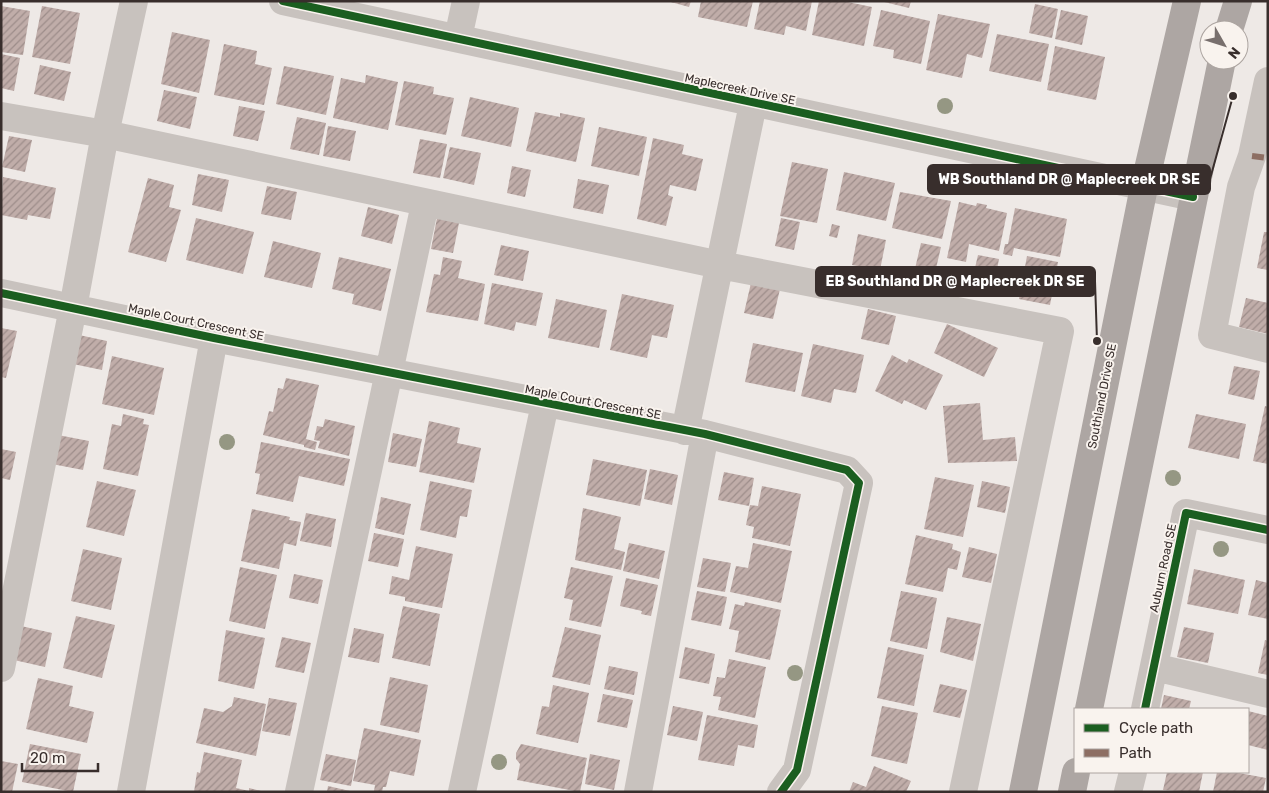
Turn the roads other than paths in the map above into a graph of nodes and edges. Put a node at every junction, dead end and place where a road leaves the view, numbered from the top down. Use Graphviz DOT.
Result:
graph roads {
  1 [pos="134,1"];
  2 [pos="283,1"];
  3 [pos="466,1"];
  4 [pos="1187,1"];
  5 [pos="1238,1"];
  6 [pos="1232,20"];
  7 [pos="458,38"];
  8 [pos="1220,70"];
  9 [pos="1268,81"];
  10 [pos="753,104"];
  11 [pos="1,116"];
  12 [pos="105,134"];
  13 [pos="1144,187"];
  14 [pos="1193,197"];
  15 [pos="425,204"];
  16 [pos="720,266"];
  17 [pos="1,293"];
  18 [pos="73,308"];
  19 [pos="214,338"];
  20 [pos="1268,349"];
  21 [pos="388,371"];
  22 [pos="545,404"];
  23 [pos="695,433"];
  24 [pos="1268,530"];
  25 [pos="1154,667"];
  26 [pos="1,668"];
  27 [pos="1268,694"];
  28 [pos="1089,708"];
  29 [pos="1145,708"];
  30 [pos="1076,773"];
  31 [pos="1132,773"];
  32 [pos="131,792"];
  33 [pos="299,792"];
  34 [pos="462,792"];
  35 [pos="638,792"];
  36 [pos="781,792"];
  37 [pos="962,792"];
  38 [pos="1023,792"];
  39 [pos="1072,792"];
  40 [pos="1128,792"];
  1 -- 12 [label="street"];
  2 -- 7 [label="street, Maplecreek Drive SE"];
  3 -- 7 [label="street"];
  4 -- 13 [label="main road, Southland Drive SE"];
  5 -- 6 [label="main road"];
  7 -- 10 [label="street, Maplecreek Drive SE"];
  8 -- 14 [label="main road"];
  9 -- 20 [label="street"];
  10 -- 13 [label="street, Maplecreek Drive SE"];
  10 -- 16 [label="street"];
  11 -- 12 [label="street"];
  12 -- 15 [label="street"];
  12 -- 18 [label="street"];
  13 -- 14 [label="street, Maplecreek Drive SE"];
  13 -- 38 [label="main road, Southland Drive SE"];
  14 -- 28 [label="main road"];
  15 -- 16 [label="street"];
  15 -- 21 [label="street"];
  16 -- 23 [label="street"];
  16 -- 37 [label="street"];
  17 -- 18 [label="street, Maple Court Crescent SE"];
  18 -- 19 [label="street, Maple Court Crescent SE"];
  18 -- 26 [label="street"];
  19 -- 21 [label="street, Maple Court Crescent SE"];
  19 -- 32 [label="street, Maple Court Crescent SE"];
  21 -- 22 [label="street, Maple Court Crescent SE"];
  21 -- 33 [label="street"];
  22 -- 23 [label="street, Maple Court Crescent SE"];
  22 -- 34 [label="street, Maple Court Crescent SE"];
  23 -- 35 [label="street"];
  23 -- 36 [label="street, Maple Court Crescent SE"];
  24 -- 25 [label="street, Auburn Road SE"];
  25 -- 27 [label="street"];
  25 -- 29 [label="street, Auburn Road SE"];
  30 -- 39 [label="main road"];
  31 -- 40 [label="street"];
}
